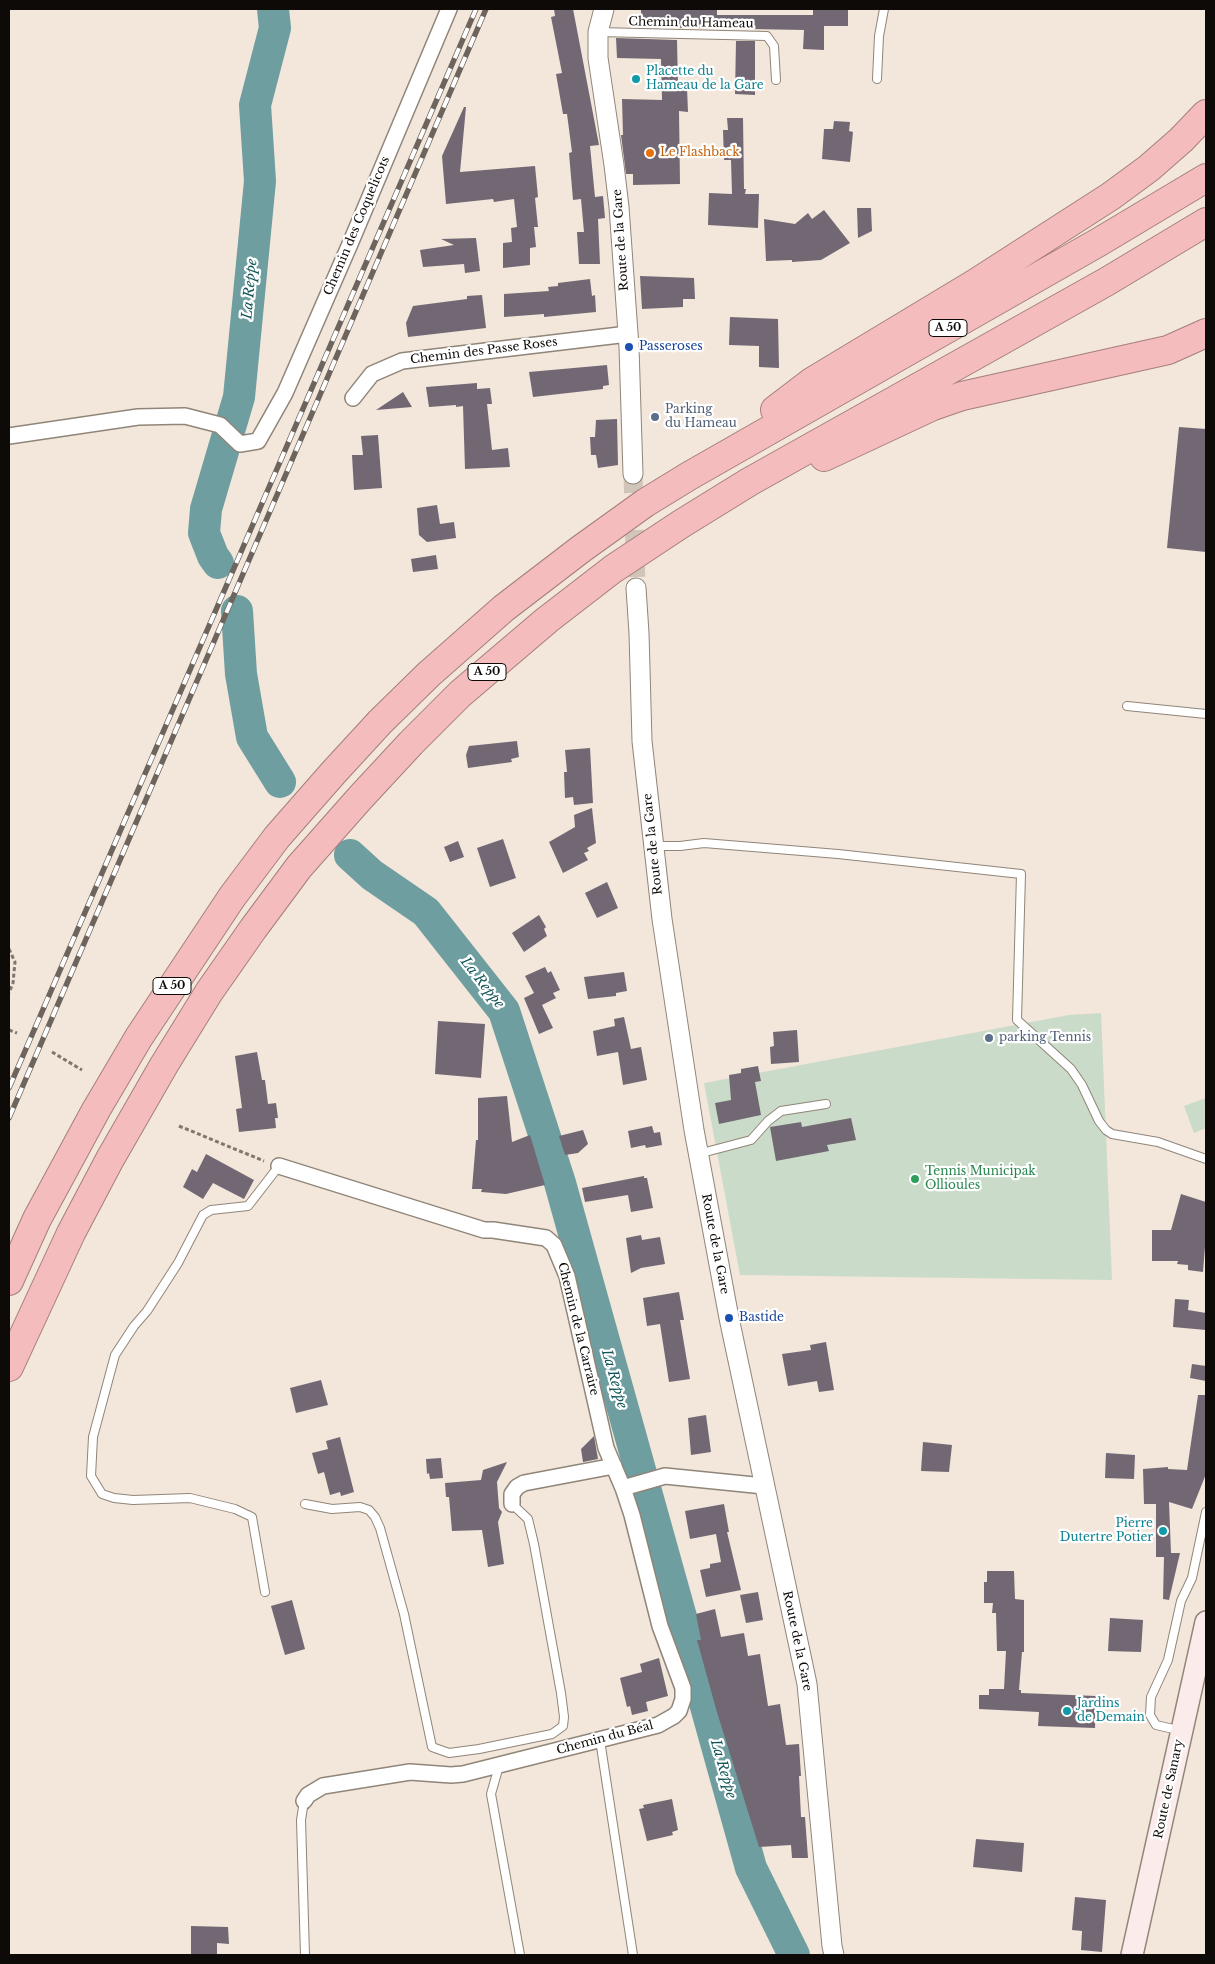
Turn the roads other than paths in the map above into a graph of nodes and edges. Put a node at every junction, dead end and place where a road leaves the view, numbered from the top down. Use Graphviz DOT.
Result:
graph roads {
  1 [pos="448,9"];
  2 [pos="884,9"];
  3 [pos="602,10"];
  4 [pos="598,32"];
  5 [pos="878,79"];
  6 [pos="776,80"];
  7 [pos="1206,114"];
  8 [pos="1206,178"];
  9 [pos="1206,222"];
  10 [pos="1206,333"];
  11 [pos="628,334"];
  12 [pos="353,398"];
  13 [pos="9,436"];
  14 [pos="633,474"];
  15 [pos="689,476"];
  16 [pos="749,482"];
  17 [pos="636,588"];
  18 [pos="1127,706"];
  19 [pos="1206,714"];
  20 [pos="653,846"];
  21 [pos="826,1104"];
  22 [pos="698,1154"];
  23 [pos="1206,1159"];
  24 [pos="279,1166"];
  25 [pos="9,1281"];
  26 [pos="9,1367"];
  27 [pos="614,1466"];
  28 [pos="764,1486"];
  29 [pos="624,1488"];
  30 [pos="305,1504"];
  31 [pos="512,1504"];
  32 [pos="1206,1512"];
  33 [pos="265,1592"];
  34 [pos="1206,1622"];
  35 [pos="1182,1731"];
  36 [pos="600,1740"];
  37 [pos="500,1766"];
  38 [pos="304,1801"];
  39 [pos="305,1955"];
  40 [pos="520,1955"];
  41 [pos="633,1955"];
  42 [pos="834,1955"];
  43 [pos="1132,1955"];
  1 -- 13 [label="street, Chemin des Coquelicots"];
  2 -- 5 [label="lane"];
  3 -- 4 [label="street, Route de la Gare"];
  4 -- 6 [label="lane, Chemin du Hameau"];
  4 -- 11 [label="street, Route de la Gare"];
  7 -- 15 [label="highway"];
  8 -- 15 [label="highway, A 50"];
  9 -- 16 [label="highway, A 50"];
  10 -- 16 [label="highway"];
  11 -- 12 [label="street, Chemin des Passe Roses"];
  11 -- 14 [label="street, Route de la Gare"];
  15 -- 25 [label="highway, A 50"];
  16 -- 26 [label="highway, A 50"];
  17 -- 20 [label="street, Route de la Gare"];
  18 -- 19 [label="lane"];
  20 -- 22 [label="street, Route de la Gare"];
  20 -- 23 [label="lane"];
  21 -- 22 [label="lane"];
  22 -- 28 [label="street, Route de la Gare"];
  24 -- 27 [label="street, Chemin de la Carraire"];
  24 -- 33 [label="lane"];
  27 -- 29 [label="street, Chemin de la Carraire"];
  27 -- 31 [label="street"];
  28 -- 29 [label="street"];
  28 -- 42 [label="street, Route de la Gare"];
  29 -- 36 [label="street, Chemin du Béal"];
  30 -- 31 [label="lane"];
  32 -- 35 [label="lane"];
  34 -- 35 [label="main road, Route de Sanary"];
  35 -- 43 [label="main road, Route de Sanary"];
  36 -- 37 [label="street, Chemin du Béal"];
  36 -- 41 [label="lane"];
  37 -- 38 [label="street, Chemin du Béal"];
  37 -- 40 [label="lane"];
  38 -- 39 [label="lane"];
}
